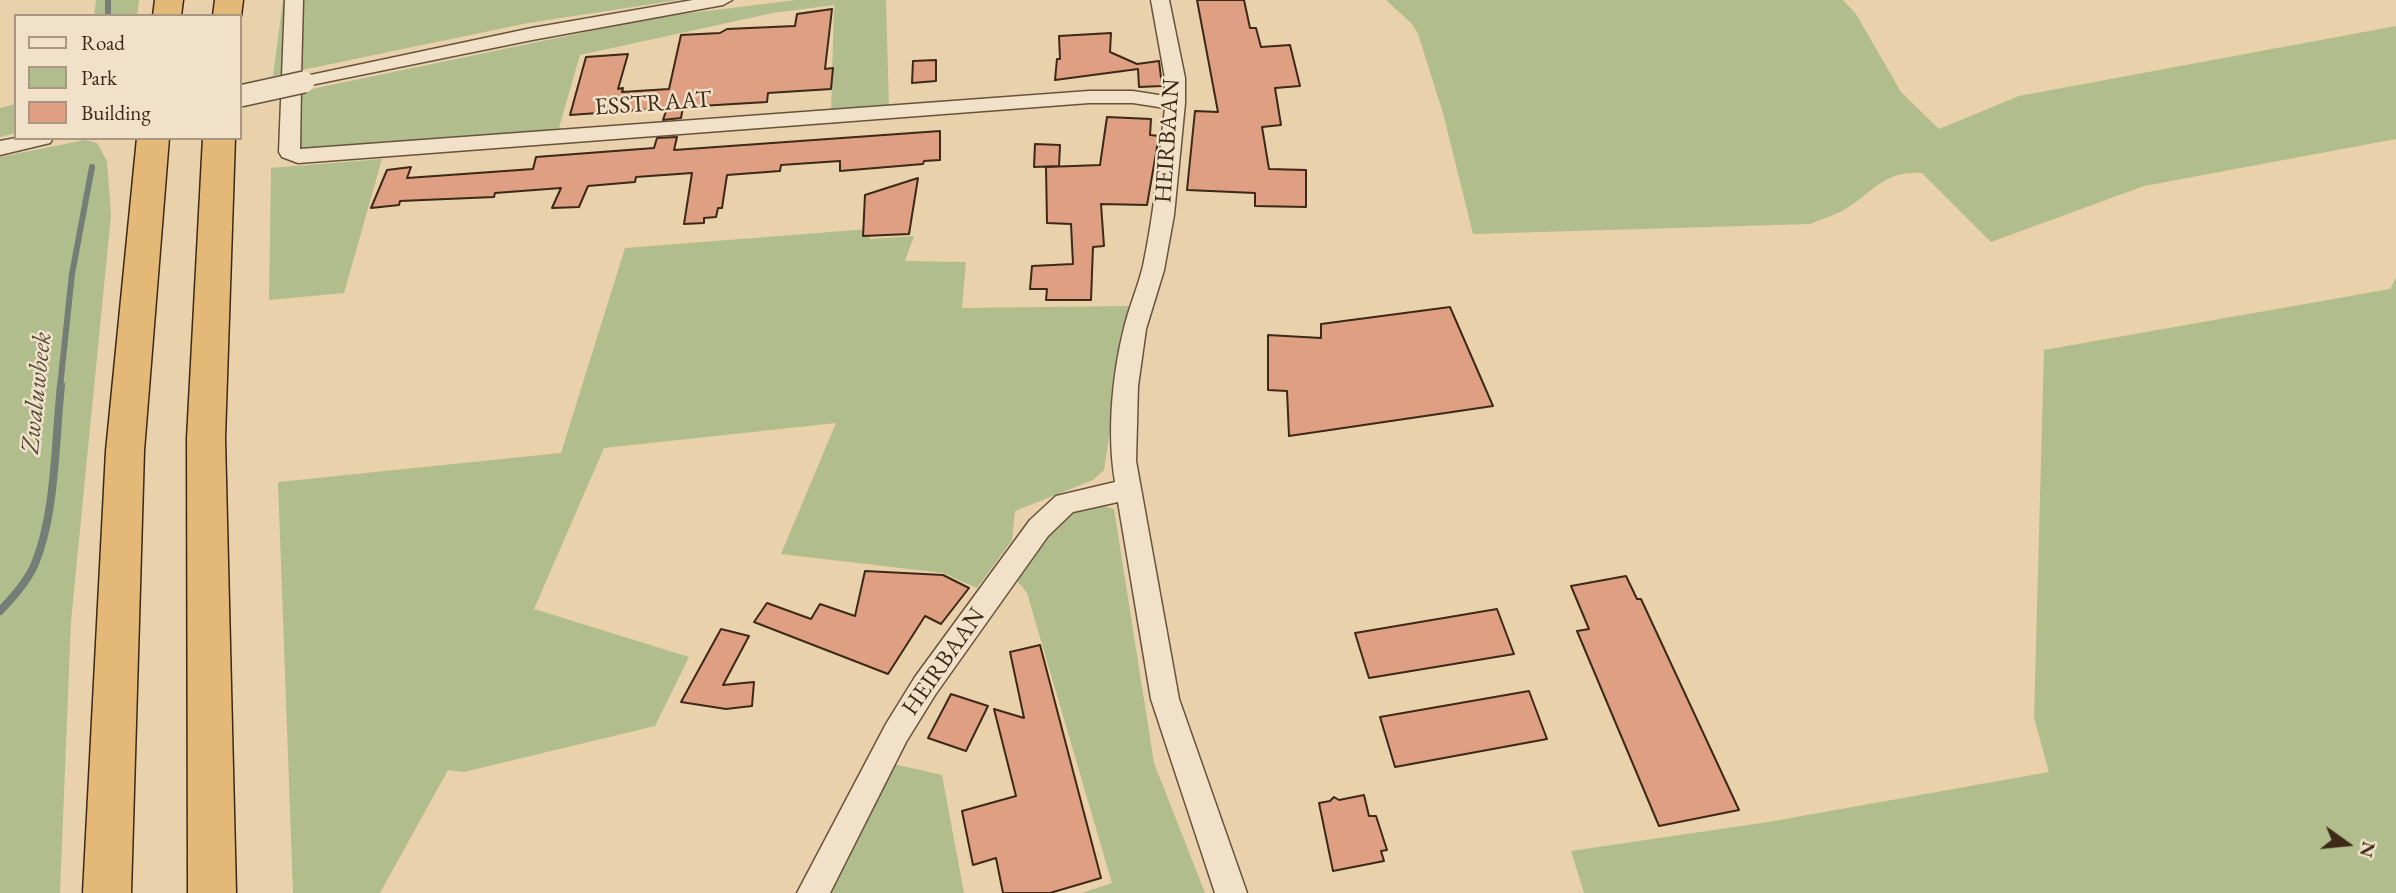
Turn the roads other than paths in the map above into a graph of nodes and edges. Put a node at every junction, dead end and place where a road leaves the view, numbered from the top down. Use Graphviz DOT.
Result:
graph roads {
  1 [pos="294,0"];
  2 [pos="723,0"];
  3 [pos="1160,0"];
  4 [pos="242,96"];
  5 [pos="1175,103"];
  6 [pos="34,140"];
  7 [pos="153,140"];
  8 [pos="219,140"];
  9 [pos="0,148"];
  10 [pos="1129,489"];
  11 [pos="107,893"];
  12 [pos="212,893"];
  13 [pos="813,893"];
  14 [pos="1231,893"];
  1 -- 5 [label="street, ESSTRAAT"];
  2 -- 4 [label="street, bridge"];
  3 -- 5 [label="street, HEIRBAAN"];
  5 -- 10 [label="street, HEIRBAAN"];
  6 -- 9 [label="street"];
  7 -- 11 [label="highway"];
  8 -- 12 [label="highway"];
  10 -- 13 [label="street, HEIRBAAN"];
  10 -- 14 [label="street, HEIRBAAN"];
}
